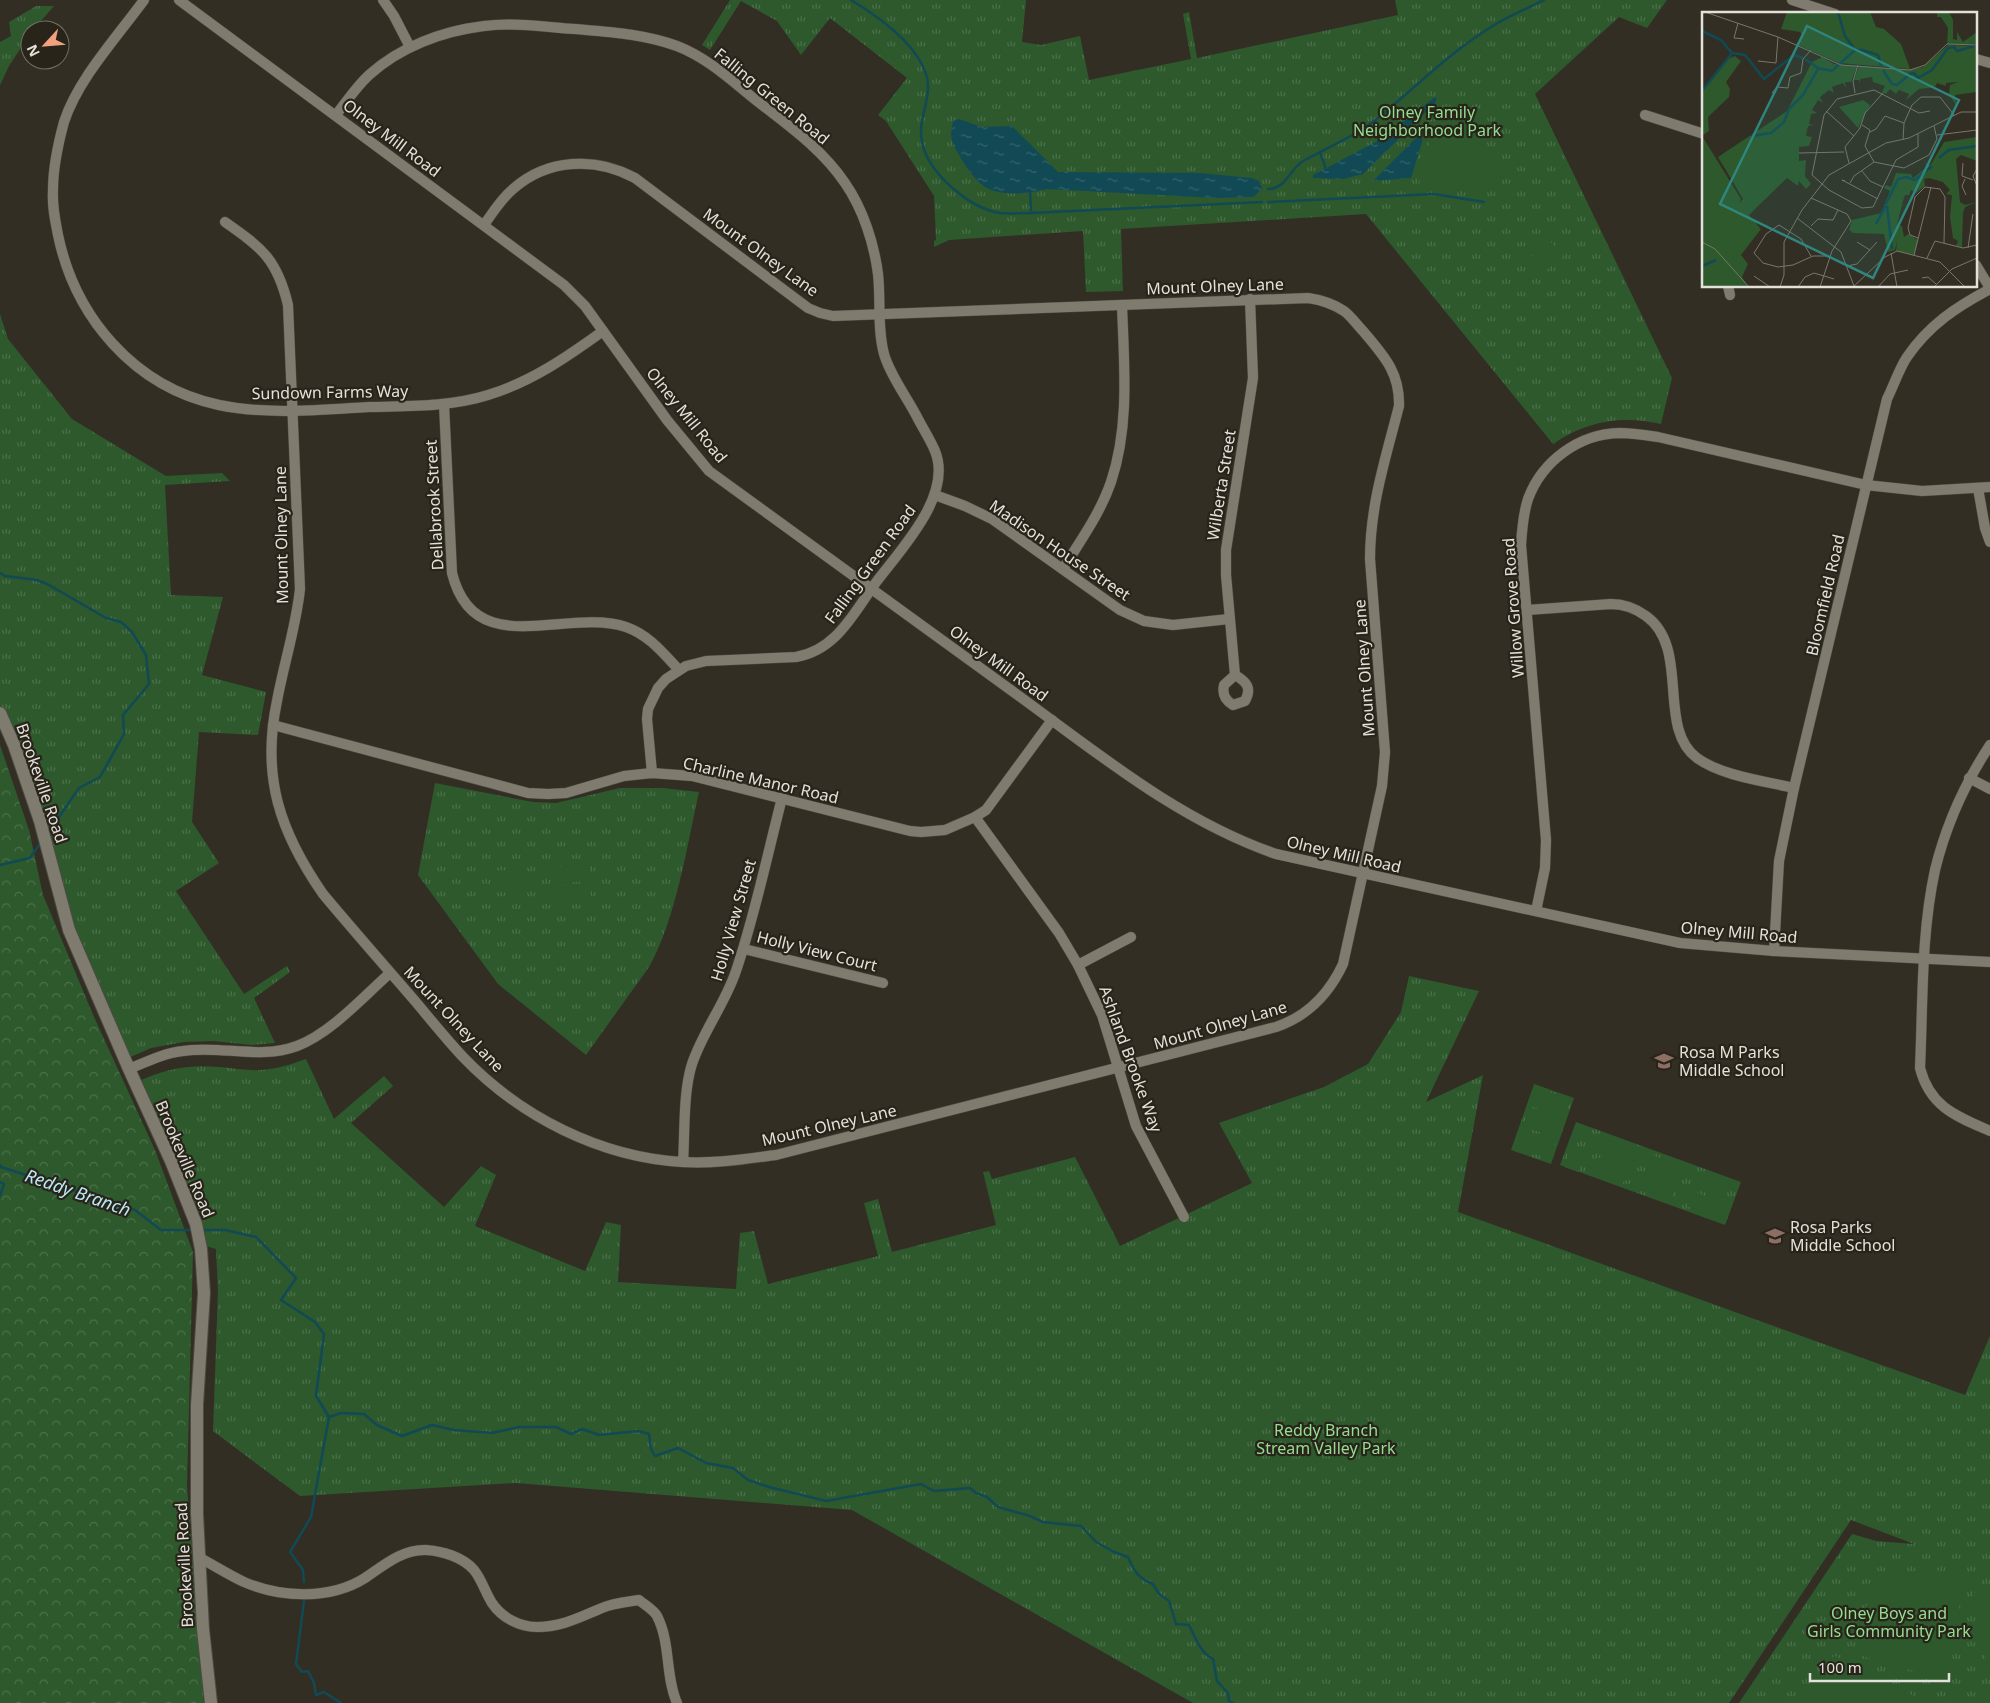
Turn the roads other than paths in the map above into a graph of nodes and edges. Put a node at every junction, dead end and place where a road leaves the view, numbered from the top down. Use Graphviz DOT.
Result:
graph roads {
  1 [pos="144,0"];
  2 [pos="179,0"];
  3 [pos="383,0"];
  4 [pos="1792,0"];
  5 [pos="1829,12"];
  6 [pos="410,46"];
  7 [pos="336,115"];
  8 [pos="1645,115"];
  9 [pos="1702,133"];
  10 [pos="225,222"];
  11 [pos="484,225"];
  12 [pos="1978,268"];
  13 [pos="1990,288"];
  14 [pos="1250,299"];
  15 [pos="1122,305"];
  16 [pos="879,314"];
  17 [pos="604,331"];
  18 [pos="444,404"];
  19 [pos="293,411"];
  20 [pos="1866,485"];
  21 [pos="1990,487"];
  22 [pos="1978,488"];
  23 [pos="935,495"];
  24 [pos="1990,542"];
  25 [pos="1063,569"];
  26 [pos="871,589"];
  27 [pos="1527,610"];
  28 [pos="1229,619"];
  29 [pos="678,670"];
  30 [pos="1235,676"];
  31 [pos="0,713"];
  32 [pos="1052,720"];
  33 [pos="273,725"];
  34 [pos="1990,744"];
  35 [pos="652,774"];
  36 [pos="1969,778"];
  37 [pos="1794,788"];
  38 [pos="1990,789"];
  39 [pos="782,798"];
  40 [pos="975,817"];
  41 [pos="1363,874"];
  42 [pos="1536,911"];
  43 [pos="1131,937"];
  44 [pos="744,949"];
  45 [pos="1774,951"];
  46 [pos="1925,959"];
  47 [pos="1990,962"];
  48 [pos="1078,965"];
  49 [pos="390,973"];
  50 [pos="883,983"];
  51 [pos="129,1069"];
  52 [pos="1117,1069"];
  53 [pos="1990,1130"];
  54 [pos="683,1162"];
  55 [pos="1184,1217"];
  56 [pos="200,1558"];
  57 [pos="211,1703"];
  58 [pos="677,1703"];
  1 -- 19 [label="street, Sundown Farms Way"];
  2 -- 7 [label="street, Olney Mill Road"];
  3 -- 6 [label="street"];
  4 -- 5 [label="street"];
  6 -- 7 [label="street, Falling Green Road"];
  6 -- 16 [label="street, Falling Green Road"];
  7 -- 11 [label="street, Olney Mill Road"];
  8 -- 9 [label="street"];
  10 -- 19 [label="street, Mount Olney Lane"];
  11 -- 16 [label="street, Mount Olney Lane"];
  11 -- 17 [label="street, Olney Mill Road"];
  12 -- 13 [label="street"];
  13 -- 20 [label="street, Bloomfield Road"];
  14 -- 15 [label="street, Mount Olney Lane"];
  14 -- 28 [label="street, Wilberta Street"];
  14 -- 41 [label="street, Mount Olney Lane"];
  15 -- 16 [label="street, Mount Olney Lane"];
  15 -- 25 [label="street"];
  16 -- 23 [label="street, Falling Green Road"];
  17 -- 18 [label="street, Sundown Farms Way"];
  17 -- 26 [label="street, Olney Mill Road"];
  18 -- 19 [label="street, Sundown Farms Way"];
  18 -- 29 [label="street, Dellabrook Street"];
  19 -- 33 [label="street, Mount Olney Lane"];
  20 -- 22 [label="street, Willow Grove Road"];
  20 -- 27 [label="street, Willow Grove Road"];
  20 -- 37 [label="street, Bloomfield Road"];
  21 -- 22 [label="street, Willow Grove Road"];
  22 -- 24 [label="street"];
  23 -- 25 [label="street, Madison House Street"];
  23 -- 26 [label="street, Falling Green Road"];
  25 -- 28 [label="street, Madison House Street"];
  26 -- 29 [label="street, Falling Green Road"];
  26 -- 32 [label="street, Olney Mill Road"];
  27 -- 37 [label="street"];
  27 -- 42 [label="street, Willow Grove Road"];
  28 -- 30 [label="street, Wilberta Street"];
  29 -- 35 [label="street, Falling Green Road"];
  31 -- 51 [label="street, Brookeville Road"];
  32 -- 40 [label="street, Charline Manor Road"];
  32 -- 41 [label="street, Olney Mill Road"];
  33 -- 35 [label="street, Charline Manor Road"];
  33 -- 49 [label="street, Mount Olney Lane"];
  34 -- 36 [label="street"];
  35 -- 39 [label="street, Charline Manor Road"];
  36 -- 38 [label="street"];
  36 -- 46 [label="street"];
  37 -- 45 [label="street, Bloomfield Road"];
  39 -- 40 [label="street, Charline Manor Road"];
  39 -- 44 [label="street, Holly View Street"];
  40 -- 48 [label="street, Ashland Brooke Way"];
  41 -- 42 [label="street, Olney Mill Road"];
  41 -- 52 [label="street, Mount Olney Lane"];
  42 -- 45 [label="street, Olney Mill Road"];
  43 -- 48 [label="street"];
  44 -- 50 [label="street, Holly View Court"];
  44 -- 54 [label="street, Holly View Street"];
  45 -- 46 [label="street, Olney Mill Road"];
  46 -- 47 [label="street, Olney Mill Road"];
  46 -- 53 [label="street"];
  48 -- 52 [label="street, Ashland Brooke Way"];
  49 -- 51 [label="street"];
  49 -- 54 [label="street, Mount Olney Lane"];
  51 -- 56 [label="street, Brookeville Road"];
  52 -- 54 [label="street, Mount Olney Lane"];
  52 -- 55 [label="street, Ashland Brooke Way"];
  56 -- 57 [label="street, Brookeville Road"];
  56 -- 58 [label="street"];
}
